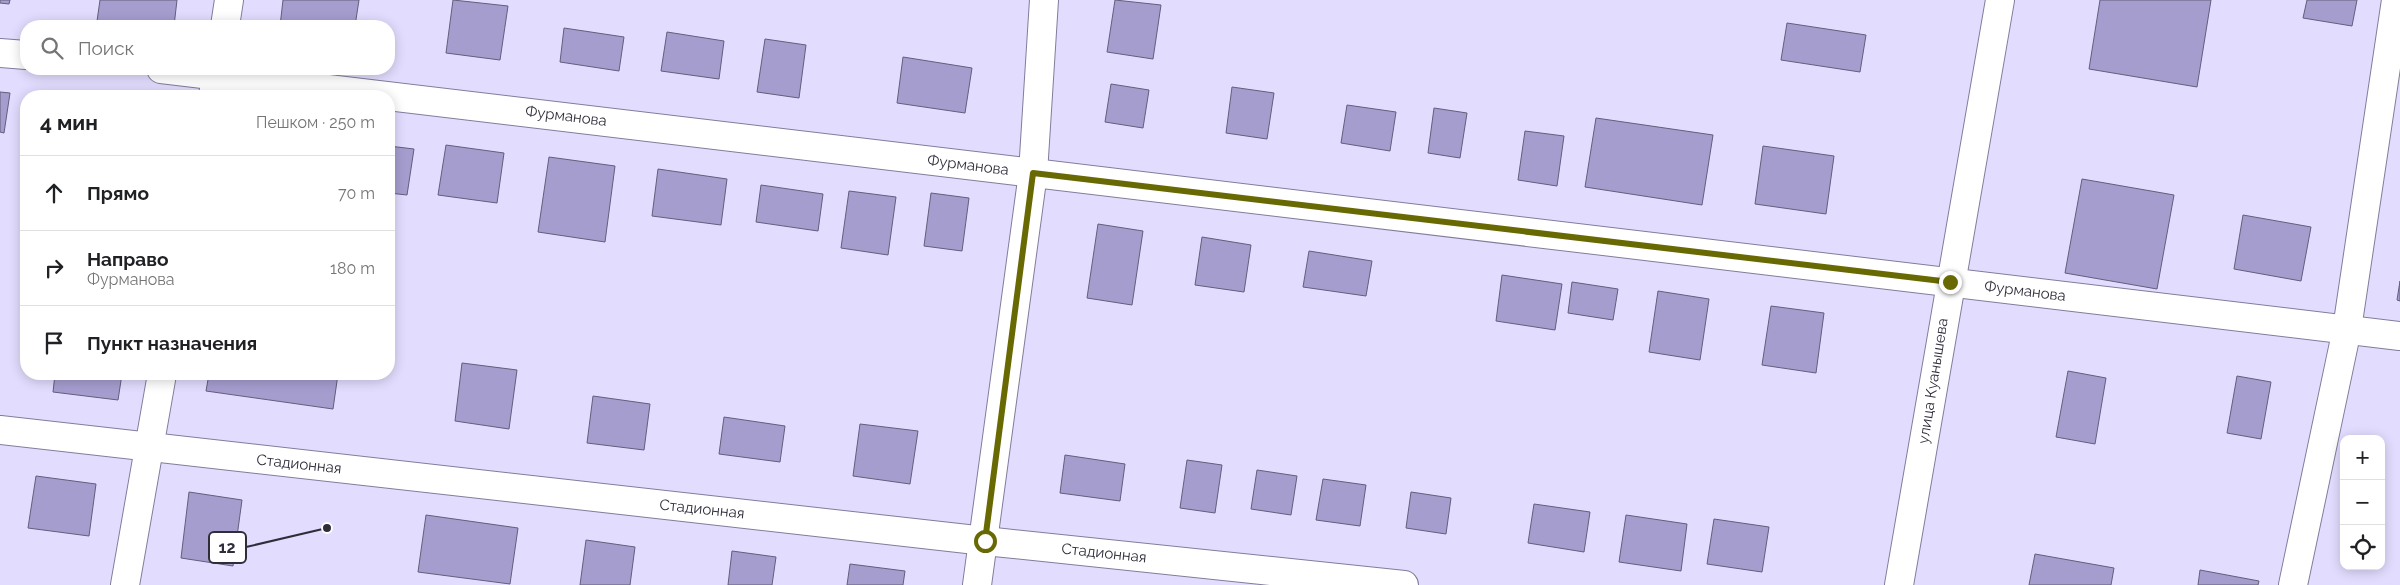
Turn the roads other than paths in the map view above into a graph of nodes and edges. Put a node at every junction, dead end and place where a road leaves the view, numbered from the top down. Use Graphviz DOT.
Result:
graph roads {
  1 [pos="229,0"];
  2 [pos="1044,0"];
  3 [pos="2000,0"];
  4 [pos="2396,0"];
  5 [pos="226,20"];
  6 [pos="0,53"];
  7 [pos="20,55"];
  8 [pos="191,75"];
  9 [pos="216,80"];
  10 [pos="304,90"];
  11 [pos="395,100"];
  12 [pos="1033,173"];
  13 [pos="1950,282"];
  14 [pos="2347,329"];
  15 [pos="2400,336"];
  16 [pos="161,380"];
  17 [pos="0,430"];
  18 [pos="149,447"];
  19 [pos="985,541"];
  20 [pos="124,585"];
  21 [pos="977,585"];
  22 [pos="1404,585"];
  23 [pos="1899,585"];
  24 [pos="2293,585"];
  1 -- 5 [label="street"];
  2 -- 12 [label="street"];
  3 -- 13 [label="street, улица Куанышева"];
  4 -- 14 [label="street"];
  6 -- 7 [label="street"];
  8 -- 9 [label="street, Фурманова"];
  9 -- 10 [label="street, Фурманова"];
  11 -- 12 [label="street, Фурманова"];
  12 -- 13 [label="street, Фурманова"];
  12 -- 19 [label="street"];
  13 -- 14 [label="street, Фурманова"];
  13 -- 23 [label="street, улица Куанышева"];
  14 -- 15 [label="street, Фурманова"];
  14 -- 24 [label="street"];
  16 -- 18 [label="street"];
  17 -- 18 [label="street, Стадионная"];
  18 -- 19 [label="street, Стадионная"];
  18 -- 20 [label="street"];
  19 -- 21 [label="street"];
  19 -- 22 [label="street, Стадионная"];
}
